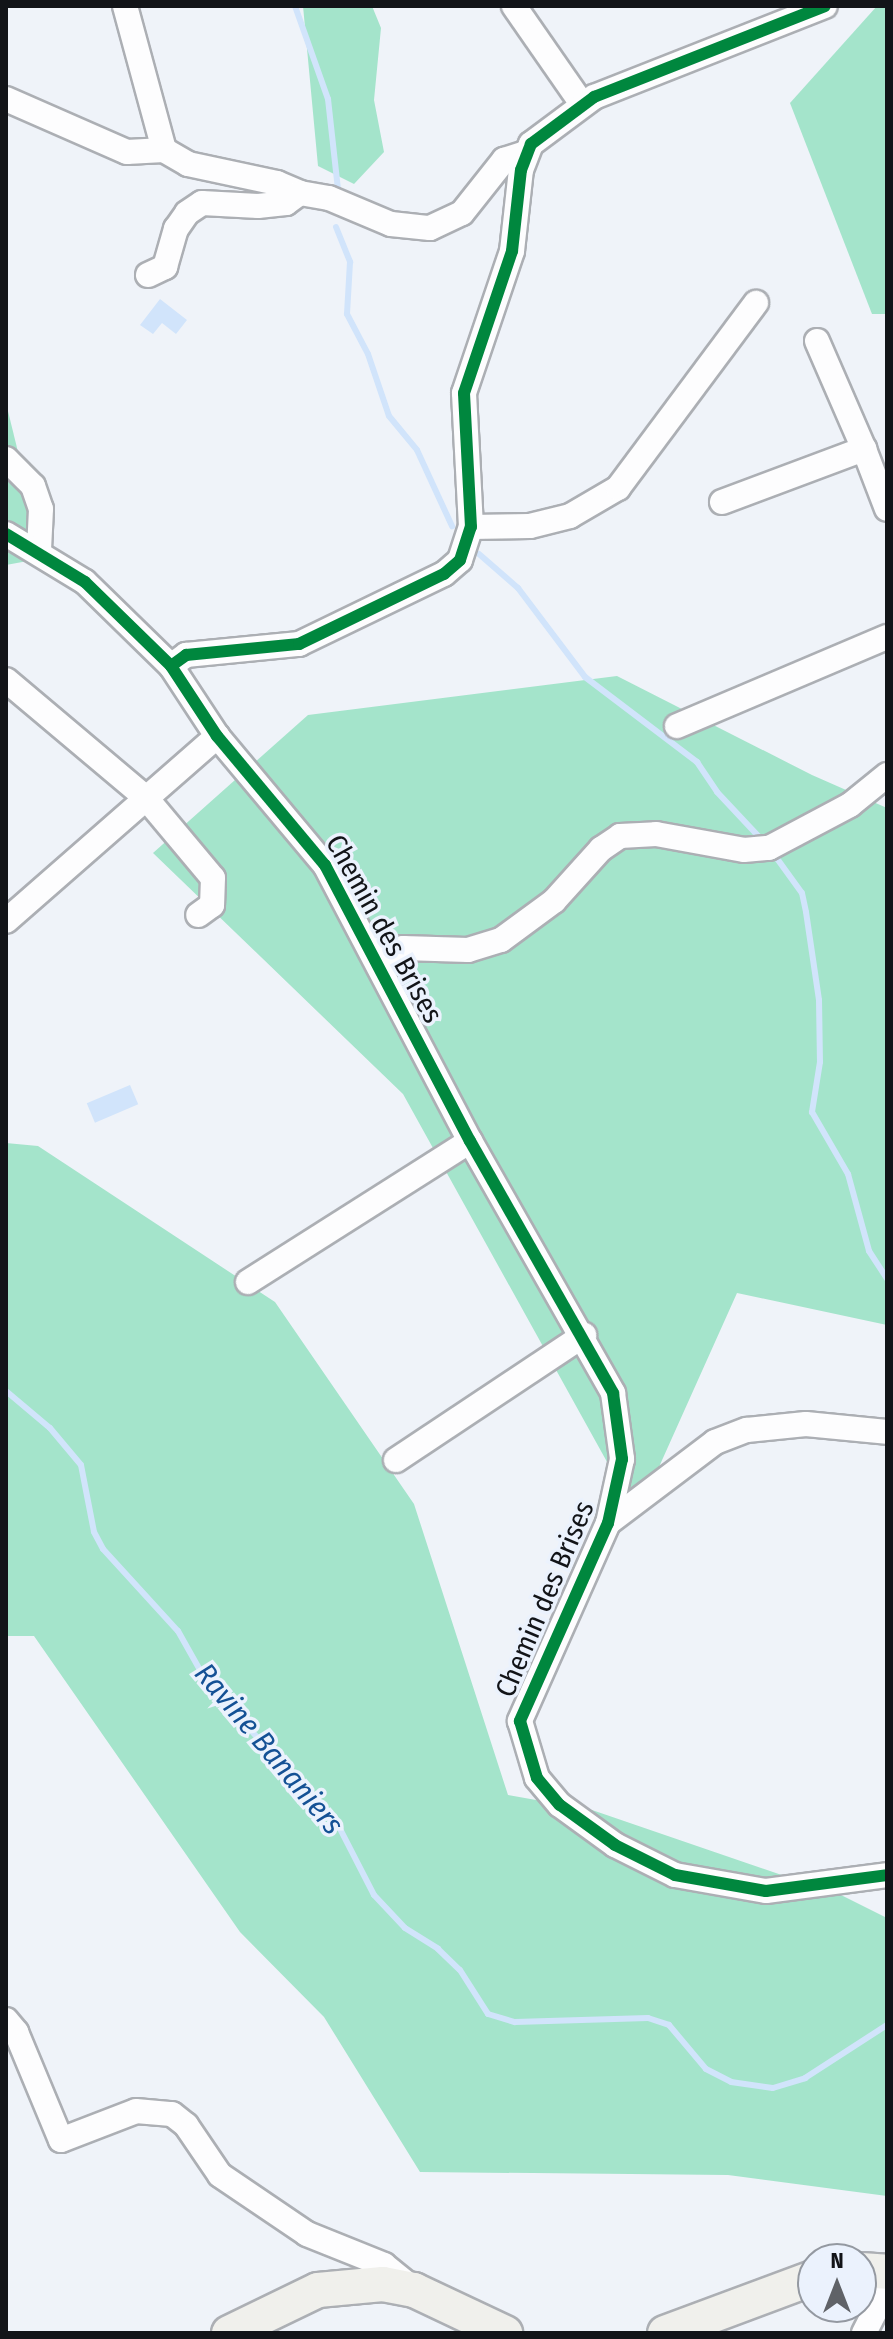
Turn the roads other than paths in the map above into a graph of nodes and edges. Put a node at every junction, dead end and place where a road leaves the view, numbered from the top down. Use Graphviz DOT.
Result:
graph roads {
  1 [pos="125,6"];
  2 [pos="514,6"];
  3 [pos="825,6"];
  4 [pos="6,99"];
  5 [pos="582,104"];
  6 [pos="164,150"];
  7 [pos="526,153"];
  8 [pos="300,193"];
  9 [pos="148,275"];
  10 [pos="756,303"];
  11 [pos="817,341"];
  12 [pos="864,449"];
  13 [pos="6,459"];
  14 [pos="722,502"];
  15 [pos="887,509"];
  16 [pos="471,527"];
  17 [pos="6,534"];
  18 [pos="39,550"];
  19 [pos="887,637"];
  20 [pos="171,666"];
  21 [pos="6,680"];
  22 [pos="677,726"];
  23 [pos="217,736"];
  24 [pos="887,775"];
  25 [pos="146,798"];
  26 [pos="198,915"];
  27 [pos="6,921"];
  28 [pos="377,962"];
  29 [pos="470,1141"];
  30 [pos="248,1282"];
  31 [pos="584,1335"];
  32 [pos="887,1432"];
  33 [pos="396,1460"];
  34 [pos="608,1523"];
  35 [pos="887,1875"];
  36 [pos="6,2020"];
  37 [pos="797,2284"];
  38 [pos="887,2288"];
  39 [pos="414,2290"];
  40 [pos="265,2323"];
  41 [pos="229,2333"];
  42 [pos="505,2333"];
  43 [pos="665,2333"];
  44 [pos="864,2333"];
  1 -- 6 [label="street"];
  2 -- 5 [label="street"];
  3 -- 5 [label="street"];
  4 -- 6 [label="street"];
  5 -- 7 [label="street"];
  6 -- 8 [label="street"];
  7 -- 8 [label="street"];
  7 -- 16 [label="street"];
  8 -- 9 [label="street"];
  10 -- 16 [label="street"];
  11 -- 12 [label="street"];
  12 -- 14 [label="street"];
  12 -- 15 [label="street"];
  13 -- 18 [label="street"];
  16 -- 20 [label="street"];
  17 -- 18 [label="street, Chemin des Brises"];
  18 -- 20 [label="street, Chemin des Brises"];
  19 -- 22 [label="street"];
  20 -- 23 [label="street, Chemin des Brises"];
  21 -- 25 [label="street"];
  23 -- 25 [label="street"];
  23 -- 28 [label="street, Chemin des Brises"];
  24 -- 28 [label="street"];
  25 -- 26 [label="street"];
  25 -- 27 [label="street"];
  28 -- 29 [label="street, Chemin des Brises"];
  29 -- 30 [label="street"];
  29 -- 31 [label="street, Chemin des Brises"];
  31 -- 33 [label="street"];
  31 -- 34 [label="street, Chemin des Brises"];
  32 -- 34 [label="street"];
  34 -- 35 [label="street, Chemin des Brises"];
  36 -- 39 [label="street"];
  37 -- 43 [label="street"];
  38 -- 44 [label="street"];
  39 -- 40 [label="street"];
  39 -- 42 [label="street"];
  40 -- 41 [label="street"];
}
